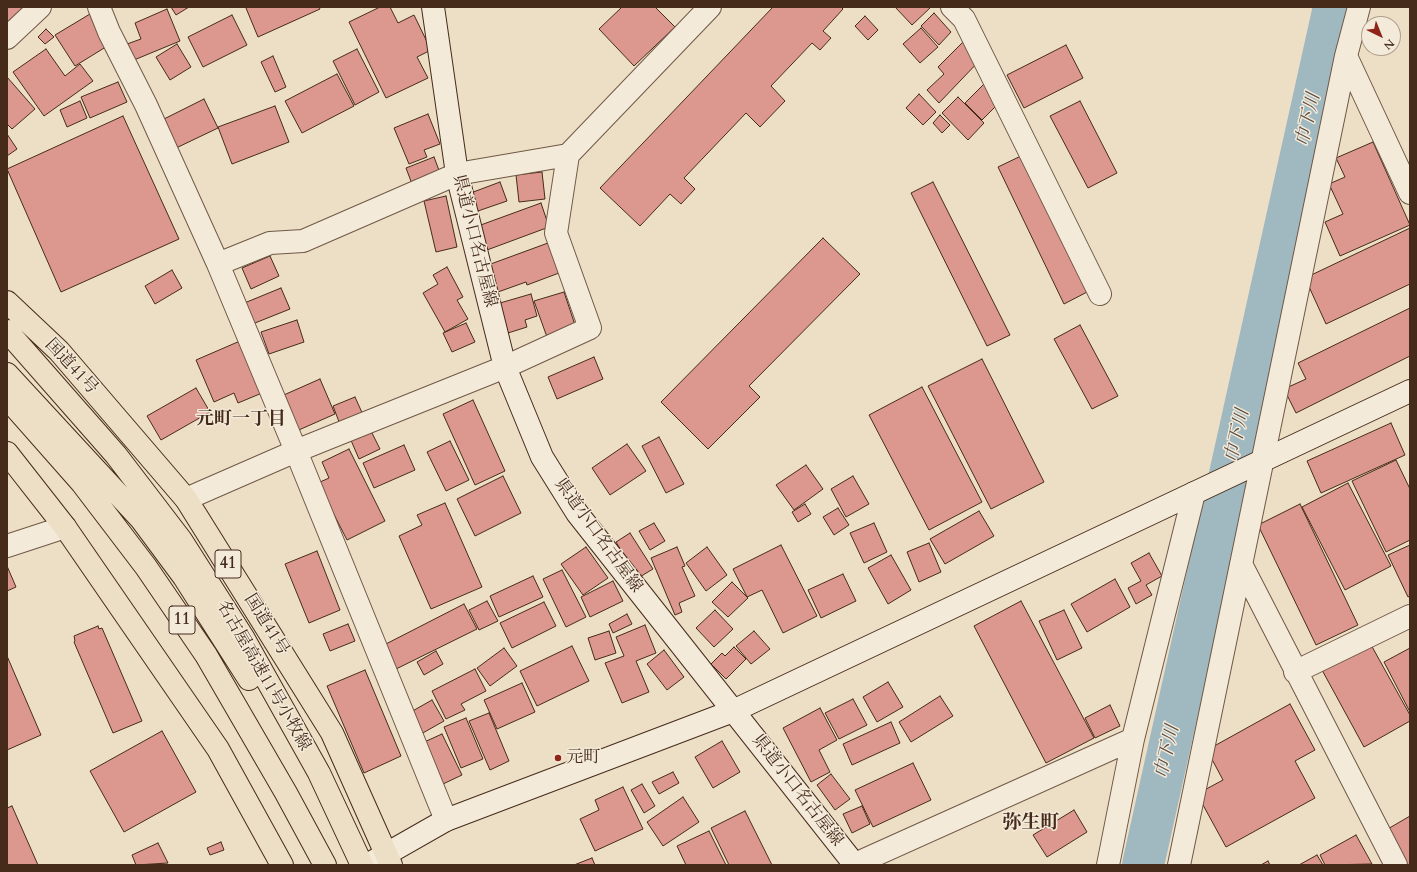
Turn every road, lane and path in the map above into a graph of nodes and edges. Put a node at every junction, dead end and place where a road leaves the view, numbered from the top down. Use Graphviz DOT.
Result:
graph roads {
  1 [pos="40,7"];
  2 [pos="99,7"];
  3 [pos="433,7"];
  4 [pos="710,7"];
  5 [pos="952,7"];
  6 [pos="1359,7"];
  7 [pos="7,38"];
  8 [pos="1346,56"];
  9 [pos="568,155"];
  10 [pos="457,174"];
  11 [pos="1410,193"];
  12 [pos="218,264"];
  13 [pos="1100,294"];
  14 [pos="7,302"];
  15 [pos="7,331"];
  16 [pos="505,368"];
  17 [pos="7,374"];
  18 [pos="1410,391"];
  19 [pos="7,398"];
  20 [pos="296,451"];
  21 [pos="7,453"];
  22 [pos="1263,460"];
  23 [pos="1194,493"];
  24 [pos="186,499"];
  25 [pos="65,527"];
  26 [pos="7,546"];
  27 [pos="1241,564"];
  28 [pos="1410,616"];
  29 [pos="1295,672"];
  30 [pos="733,711"];
  31 [pos="1133,739"];
  32 [pos="446,820"];
  33 [pos="389,860"];
  34 [pos="282,865"];
  35 [pos="324,865"];
  36 [pos="351,865"];
  37 [pos="362,865"];
  38 [pos="367,865"];
  39 [pos="854,865"];
  40 [pos="1108,865"];
  41 [pos="1179,865"];
  42 [pos="1396,865"];
  1 -- 7 [label="street"];
  2 -- 12 [label="street"];
  3 -- 10 [label="street, 県道小口名古屋線"];
  4 -- 9 [label="street"];
  5 -- 13 [label="street"];
  6 -- 8 [label="street"];
  8 -- 11 [label="street"];
  8 -- 22 [label="street"];
  9 -- 10 [label="street"];
  9 -- 16 [label="street"];
  10 -- 12 [label="street"];
  10 -- 16 [label="street, 県道小口名古屋線"];
  12 -- 20 [label="street"];
  14 -- 24 [label="highway, 国道41号 / 41"];
  15 -- 37 [label="highway, 名古屋高速11号小牧線 / 11"];
  16 -- 20 [label="street"];
  16 -- 30 [label="street, 県道小口名古屋線"];
  17 -- 36 [label="highway"];
  18 -- 22 [label="street"];
  19 -- 35 [label="highway, 11"];
  20 -- 24 [label="street"];
  20 -- 32 [label="street"];
  21 -- 25 [label="highway"];
  22 -- 23 [label="street"];
  22 -- 27 [label="street"];
  23 -- 30 [label="street"];
  23 -- 31 [label="street"];
  24 -- 33 [label="highway, 国道41号 / 41"];
  25 -- 26 [label="street"];
  25 -- 34 [label="highway"];
  27 -- 29 [label="street"];
  27 -- 41 [label="street"];
  28 -- 29 [label="street"];
  29 -- 42 [label="street"];
  30 -- 32 [label="street"];
  30 -- 39 [label="street, 県道小口名古屋線"];
  31 -- 39 [label="street"];
  31 -- 40 [label="street"];
  32 -- 33 [label="street"];
  33 -- 38 [label="street"];
}
